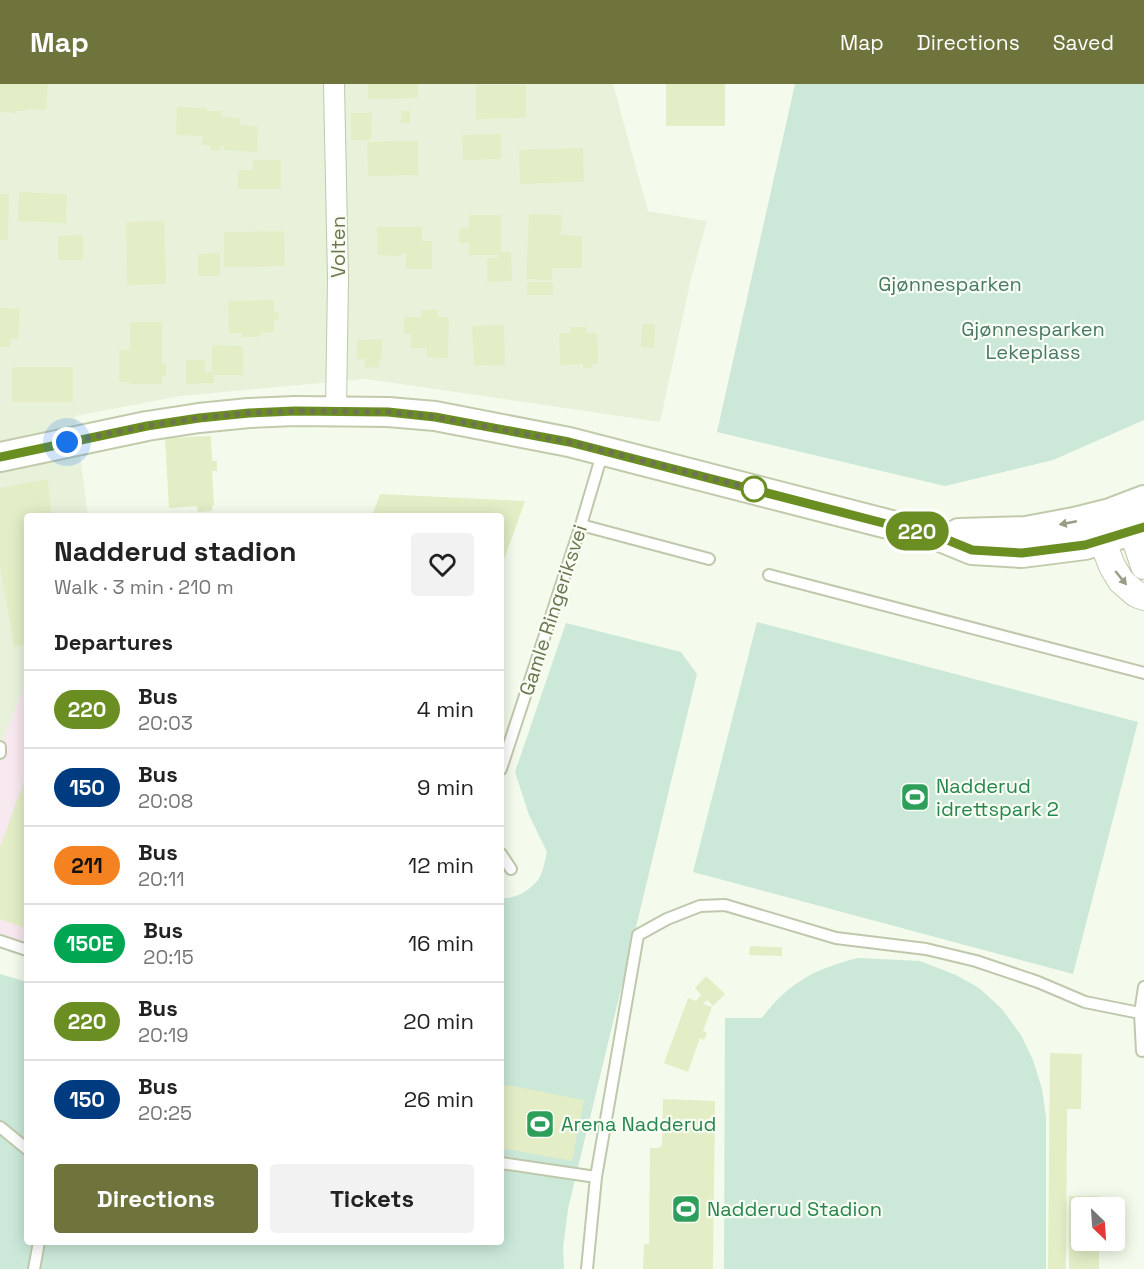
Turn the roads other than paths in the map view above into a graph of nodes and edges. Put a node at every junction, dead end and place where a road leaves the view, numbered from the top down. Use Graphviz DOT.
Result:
graph roads {
  1 [pos="334,84"];
  2 [pos="336,410"];
  3 [pos="603,451"];
  4 [pos="0,457"];
  5 [pos="1144,500"];
  6 [pos="1110,513"];
  7 [pos="581,525"];
  8 [pos="1138,529"];
  9 [pos="933,534"];
  10 [pos="1101,540"];
  11 [pos="709,559"];
  12 [pos="1144,566"];
  13 [pos="769,575"];
  14 [pos="1144,597"];
  15 [pos="1144,673"];
  16 [pos="0,747"];
  17 [pos="0,753"];
  18 [pos="504,760"];
  19 [pos="504,858"];
  20 [pos="511,869"];
  21 [pos="0,941"];
  22 [pos="24,949"];
  23 [pos="1144,987"];
  24 [pos="1140,1013"];
  25 [pos="1142,1051"];
  26 [pos="0,1127"];
  27 [pos="24,1147"];
  28 [pos="504,1163"];
  29 [pos="596,1177"];
  30 [pos="38,1245"];
  31 [pos="34,1269"];
  32 [pos="587,1269"];
  1 -- 2 [label="street, Volten"];
  2 -- 3 [label="main road"];
  2 -- 4 [label="main road"];
  3 -- 7 [label="lane, Gamle Ringeriksvei"];
  3 -- 9 [label="main road"];
  5 -- 6 [label="main road"];
  6 -- 8 [label="street"];
  6 -- 9 [label="main road, one-way"];
  6 -- 10 [label="street"];
  7 -- 11 [label="lane"];
  7 -- 18 [label="lane, Gamle Ringeriksvei"];
  8 -- 10 [label="main road"];
  8 -- 12 [label="street"];
  9 -- 10 [label="main road"];
  10 -- 14 [label="street, one-way"];
  13 -- 15 [label="lane"];
  16 -- 17 [label="lane"];
  19 -- 20 [label="lane"];
  21 -- 22 [label="lane"];
  23 -- 24 [label="lane"];
  24 -- 25 [label="lane"];
  24 -- 29 [label="lane"];
  26 -- 27 [label="lane"];
  28 -- 29 [label="lane"];
  29 -- 32 [label="lane"];
  30 -- 31 [label="lane"];
}
